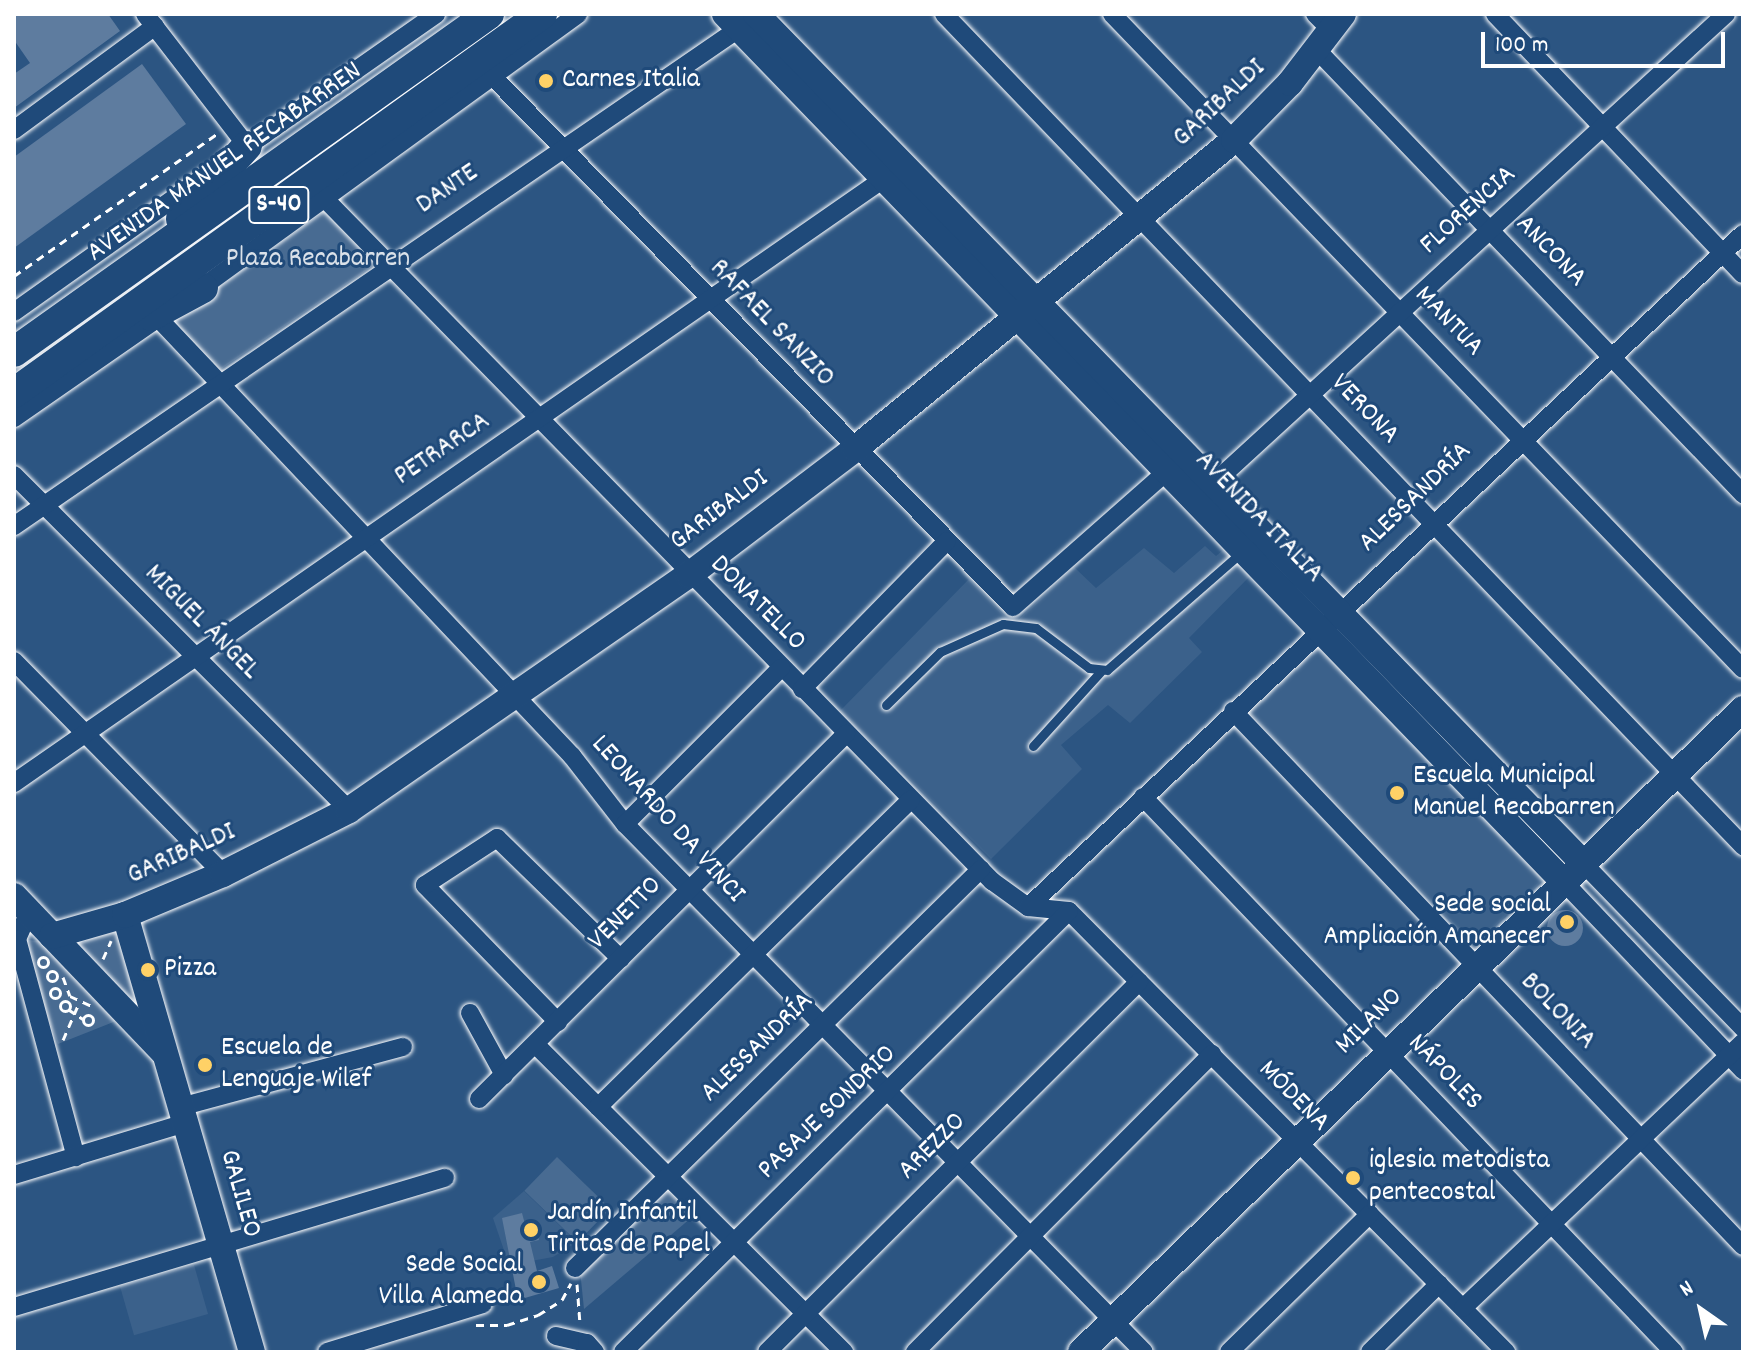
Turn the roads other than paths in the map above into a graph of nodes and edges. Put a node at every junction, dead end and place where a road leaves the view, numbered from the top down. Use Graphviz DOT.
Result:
graph roads {
  1 [pos="436,14"];
  2 [pos="489,14"];
  3 [pos="542,14"];
  4 [pos="578,14"];
  5 [pos="944,14"];
  6 [pos="1112,14"];
  7 [pos="1495,14"];
  8 [pos="1726,14"];
  9 [pos="1737,14"];
  10 [pos="747,17"];
  11 [pos="150,20"];
  12 [pos="1743,20"];
  13 [pos="1326,27"];
  14 [pos="493,77"];
  15 [pos="1603,127"];
  16 [pos="14,130"];
  17 [pos="238,136"];
  18 [pos="1234,140"];
  19 [pos="559,149"];
  20 [pos="903,164"];
  21 [pos="883,180"];
  22 [pos="326,200"];
  23 [pos="1140,217"];
  24 [pos="1490,230"];
  25 [pos="1743,234"];
  26 [pos="1722,252"];
  27 [pos="145,259"];
  28 [pos="387,265"];
  29 [pos="1743,274"];
  30 [pos="203,288"];
  31 [pos="707,297"];
  32 [pos="1039,301"];
  33 [pos="14,312"];
  34 [pos="1400,313"];
  35 [pos="158,318"];
  36 [pos="1016,319"];
  37 [pos="14,352"];
  38 [pos="1609,353"];
  39 [pos="217,384"];
  40 [pos="24,386"];
  41 [pos="1310,395"];
  42 [pos="14,418"];
  43 [pos="537,421"];
  44 [pos="1520,438"];
  45 [pos="855,449"];
  46 [pos="1167,471"];
  47 [pos="14,475"];
  48 [pos="1215,482"];
  49 [pos="1743,494"];
  50 [pos="44,505"];
  51 [pos="1432,522"];
  52 [pos="14,526"];
  53 [pos="363,537"];
  54 [pos="947,541"];
  55 [pos="1245,550"];
  56 [pos="689,575"];
  57 [pos="1330,619"];
  58 [pos="194,657"];
  59 [pos="14,661"];
  60 [pos="781,668"];
  61 [pos="1743,669"];
  62 [pos="1101,671"];
  63 [pos="802,689"];
  64 [pos="516,697"];
  65 [pos="886,705"];
  66 [pos="1743,709"];
  67 [pos="1233,711"];
  68 [pos="85,733"];
  69 [pos="846,734"];
  70 [pos="1033,746"];
  71 [pos="1674,774"];
  72 [pos="14,783"];
  73 [pos="1143,797"];
  74 [pos="911,799"];
  75 [pos="349,810"];
  76 [pos="625,824"];
  77 [pos="1743,846"];
  78 [pos="1581,861"];
  79 [pos="981,869"];
  80 [pos="223,874"];
  81 [pos="1561,879"];
  82 [pos="690,890"];
  83 [pos="22,904"];
  84 [pos="1028,907"];
  85 [pos="1069,911"];
  86 [pos="119,926"];
  87 [pos="50,950"];
  88 [pos="752,954"];
  89 [pos="621,959"];
  90 [pos="1474,965"];
  91 [pos="1139,982"];
  92 [pos="470,1013"];
  93 [pos="558,1022"];
  94 [pos="822,1025"];
  95 [pos="1743,1028"];
  96 [pos="1743,1042"];
  97 [pos="536,1045"];
  98 [pos="403,1047"];
  99 [pos="1385,1053"];
  100 [pos="1212,1054"];
  101 [pos="165,1055"];
  102 [pos="1729,1055"];
  103 [pos="1743,1070"];
  104 [pos="504,1075"];
  105 [pos="889,1093"];
  106 [pos="479,1099"];
  107 [pos="598,1107"];
  108 [pos="183,1115"];
  109 [pos="1296,1140"];
  110 [pos="1641,1140"];
  111 [pos="76,1157"];
  112 [pos="958,1162"];
  113 [pos="14,1175"];
  114 [pos="668,1176"];
  115 [pos="445,1178"];
  116 [pos="1370,1214"];
  117 [pos="1551,1224"];
  118 [pos="1030,1236"];
  119 [pos="220,1242"];
  120 [pos="736,1243"];
  121 [pos="1743,1246"];
  122 [pos="575,1268"];
  123 [pos="1439,1284"];
  124 [pos="483,1304"];
  125 [pos="14,1307"];
  126 [pos="1463,1308"];
  127 [pos="806,1314"];
  128 [pos="1113,1320"];
  129 [pos="556,1336"];
  130 [pos="252,1352"];
  131 [pos="327,1352"];
  132 [pos="595,1352"];
  133 [pos="623,1352"];
  134 [pos="767,1352"];
  135 [pos="844,1352"];
  136 [pos="915,1352"];
  137 [pos="1081,1352"];
  138 [pos="1144,1352"];
  139 [pos="1229,1352"];
  140 [pos="1370,1352"];
  141 [pos="1506,1352"];
  142 [pos="1674,1352"];
  1 -- 17 [label="street, AVENIDA MANUEL RECABARREN"];
  2 -- 27 [label="main road, AVENIDA MANUEL RECABARREN / S-40"];
  3 -- 40 [label="main road, S-40"];
  4 -- 14 [label="street"];
  5 -- 23 [label="street, VERONA"];
  6 -- 18 [label="street, MANTUA"];
  7 -- 15 [label="street"];
  8 -- 15 [label="street, FLORENCIA"];
  9 -- 12 [label="street"];
  10 -- 19 [label="street, DANTE"];
  10 -- 20 [label="street, AVENIDA ITALIA"];
  10 -- 21 [label="street, AVENIDA ITALIA"];
  11 -- 16 [label="street"];
  11 -- 17 [label="street"];
  13 -- 18 [label="street, GARIBALDI"];
  13 -- 24 [label="street, ANCONA"];
  14 -- 19 [label="street, RAFAEL SANZIO"];
  14 -- 22 [label="street"];
  15 -- 24 [label="street, FLORENCIA"];
  15 -- 26 [label="street"];
  17 -- 27 [label="main road"];
  17 -- 33 [label="street, AVENIDA MANUEL RECABARREN"];
  18 -- 23 [label="street, GARIBALDI"];
  18 -- 34 [label="street, MANTUA"];
  19 -- 28 [label="street, DANTE"];
  19 -- 31 [label="street, RAFAEL SANZIO"];
  20 -- 21 [label="street, PETRARCA"];
  20 -- 32 [label="street, AVENIDA ITALIA"];
  21 -- 31 [label="street, PETRARCA"];
  21 -- 36 [label="street, AVENIDA ITALIA"];
  22 -- 28 [label="street"];
  22 -- 30 [label="street"];
  23 -- 32 [label="street, GARIBALDI"];
  23 -- 41 [label="street, VERONA"];
  24 -- 34 [label="street, FLORENCIA"];
  24 -- 38 [label="street, ANCONA"];
  25 -- 26 [label="street, ALESSANDRÍA"];
  26 -- 29 [label="street"];
  26 -- 38 [label="street, ALESSANDRÍA"];
  27 -- 37 [label="main road, AVENIDA MANUEL RECABARREN / S-40"];
  28 -- 39 [label="street, DANTE"];
  28 -- 43 [label="street, DONATELLO"];
  30 -- 35 [label="street"];
  30 -- 40 [label="main road"];
  31 -- 43 [label="street, PETRARCA"];
  31 -- 45 [label="street, RAFAEL SANZIO"];
  32 -- 36 [label="street, GARIBALDI"];
  32 -- 48 [label="street, AVENIDA ITALIA"];
  34 -- 41 [label="street, FLORENCIA"];
  34 -- 44 [label="street, MANTUA"];
  35 -- 39 [label="street, LEONARDO DA VINCI"];
  35 -- 42 [label="street"];
  36 -- 45 [label="street, GARIBALDI"];
  36 -- 46 [label="street, AVENIDA ITALIA"];
  38 -- 44 [label="street, ALESSANDRÍA"];
  38 -- 49 [label="street, ANCONA"];
  39 -- 50 [label="street, DANTE"];
  39 -- 53 [label="street, LEONARDO DA VINCI"];
  41 -- 48 [label="street, FLORENCIA"];
  41 -- 51 [label="street, VERONA"];
  43 -- 53 [label="street, PETRARCA"];
  43 -- 56 [label="street, DONATELLO"];
  44 -- 51 [label="street, ALESSANDRÍA"];
  44 -- 61 [label="street, MANTUA"];
  45 -- 54 [label="street, RAFAEL SANZIO"];
  45 -- 56 [label="street, GARIBALDI"];
  46 -- 54 [label="street, RAFAEL SANZIO"];
  46 -- 55 [label="street, AVENIDA ITALIA"];
  47 -- 50 [label="street, MIGUEL ÁNGEL"];
  48 -- 57 [label="street, AVENIDA ITALIA"];
  50 -- 52 [label="street, DANTE"];
  50 -- 58 [label="street, MIGUEL ÁNGEL"];
  51 -- 57 [label="street, ALESSANDRÍA"];
  51 -- 71 [label="street, VERONA"];
  53 -- 58 [label="street, PETRARCA"];
  53 -- 64 [label="street, LEONARDO DA VINCI"];
  54 -- 63 [label="street"];
  55 -- 57 [label="street, AVENIDA ITALIA"];
  55 -- 62 [label="lane"];
  56 -- 60 [label="street, DONATELLO"];
  56 -- 64 [label="street, GARIBALDI"];
  57 -- 67 [label="street, ALESSANDRÍA"];
  57 -- 78 [label="street, AVENIDA ITALIA"];
  57 -- 81 [label="street, AVENIDA ITALIA"];
  58 -- 68 [label="street, PETRARCA"];
  58 -- 75 [label="street, MIGUEL ÁNGEL"];
  59 -- 68 [label="street"];
  60 -- 63 [label="street, DONATELLO"];
  60 -- 76 [label="street"];
  62 -- 65 [label="lane"];
  62 -- 70 [label="lane"];
  63 -- 69 [label="street, DONATELLO"];
  64 -- 75 [label="street, GARIBALDI"];
  64 -- 76 [label="street, LEONARDO DA VINCI"];
  66 -- 71 [label="street, MILANO"];
  67 -- 73 [label="street, ALESSANDRÍA"];
  67 -- 90 [label="street, BOLONIA"];
  68 -- 72 [label="street, PETRARCA"];
  68 -- 80 [label="street"];
  69 -- 74 [label="street, DONATELLO"];
  69 -- 82 [label="street, VENETTO"];
  71 -- 77 [label="street, VERONA"];
  71 -- 78 [label="street, MILANO"];
  73 -- 84 [label="street, ALESSANDRÍA"];
  73 -- 99 [label="street, NÁPOLES"];
  74 -- 79 [label="street, DONATELLO"];
  74 -- 88 [label="street"];
  75 -- 80 [label="street, GARIBALDI"];
  76 -- 82 [label="street, LEONARDO DA VINCI"];
  78 -- 81 [label="street, MILANO"];
  78 -- 95 [label="street, AVENIDA ITALIA"];
  79 -- 84 [label="street, DONATELLO"];
  79 -- 94 [label="street, ALESSANDRÍA"];
  80 -- 86 [label="street, GARIBALDI"];
  81 -- 90 [label="street, MILANO"];
  81 -- 102 [label="street, AVENIDA ITALIA"];
  82 -- 88 [label="street, LEONARDO DA VINCI"];
  82 -- 89 [label="street, VENETTO"];
  83 -- 87 [label="street, GALILEO"];
  83 -- 111 [label="street"];
  84 -- 85 [label="street"];
  85 -- 91 [label="street, MÓDENA"];
  85 -- 105 [label="street, PASAJE SONDRIO"];
  86 -- 87 [label="street, GARIBALDI"];
  86 -- 101 [label="street, GALILEO"];
  87 -- 101 [label="street, GALILEO"];
  88 -- 94 [label="street, LEONARDO DA VINCI"];
  88 -- 107 [label="street"];
  89 -- 93 [label="street, VENETTO"];
  89 -- 93 [label="street"];
  90 -- 99 [label="street, MILANO"];
  90 -- 110 [label="street, BOLONIA"];
  91 -- 100 [label="street, MÓDENA"];
  91 -- 112 [label="street, AREZZO"];
  92 -- 104 [label="street"];
  93 -- 97 [label="street, VENETTO"];
  94 -- 105 [label="street, LEONARDO DA VINCI"];
  94 -- 114 [label="street, ALESSANDRÍA"];
  96 -- 102 [label="street"];
  97 -- 104 [label="street, VENETTO"];
  97 -- 107 [label="street"];
  98 -- 108 [label="street"];
  99 -- 109 [label="street, MILANO"];
  99 -- 117 [label="street, NÁPOLES"];
  100 -- 109 [label="street, MÓDENA"];
  100 -- 118 [label="street"];
  101 -- 108 [label="street, GALILEO"];
  102 -- 103 [label="street, AVENIDA ITALIA"];
  102 -- 110 [label="street"];
  104 -- 106 [label="street, VENETTO"];
  105 -- 112 [label="street, LEONARDO DA VINCI"];
  105 -- 120 [label="street, PASAJE SONDRIO"];
  107 -- 114 [label="street"];
  108 -- 111 [label="street"];
  108 -- 119 [label="street, GALILEO"];
  109 -- 116 [label="street, MÓDENA"];
  109 -- 128 [label="street, MILANO"];
  110 -- 117 [label="street"];
  110 -- 121 [label="street, BOLONIA"];
  111 -- 113 [label="street"];
  112 -- 118 [label="street, LEONARDO DA VINCI"];
  112 -- 127 [label="street, AREZZO"];
  114 -- 120 [label="street"];
  114 -- 122 [label="street, ALESSANDRÍA"];
  115 -- 119 [label="street"];
  116 -- 123 [label="street, MÓDENA"];
  116 -- 139 [label="street"];
  117 -- 126 [label="street"];
  117 -- 142 [label="street, NÁPOLES"];
  118 -- 128 [label="street, LEONARDO DA VINCI"];
  118 -- 136 [label="street"];
  119 -- 125 [label="street"];
  119 -- 130 [label="street, GALILEO"];
  120 -- 127 [label="street"];
  120 -- 133 [label="street, PASAJE SONDRIO"];
  123 -- 126 [label="street, MÓDENA"];
  123 -- 140 [label="street"];
  124 -- 131 [label="street"];
  126 -- 141 [label="street, MÓDENA"];
  127 -- 134 [label="street, AREZZO"];
  127 -- 135 [label="street"];
  128 -- 137 [label="street, MILANO"];
  128 -- 138 [label="street, LEONARDO DA VINCI"];
  129 -- 132 [label="street"];
}
